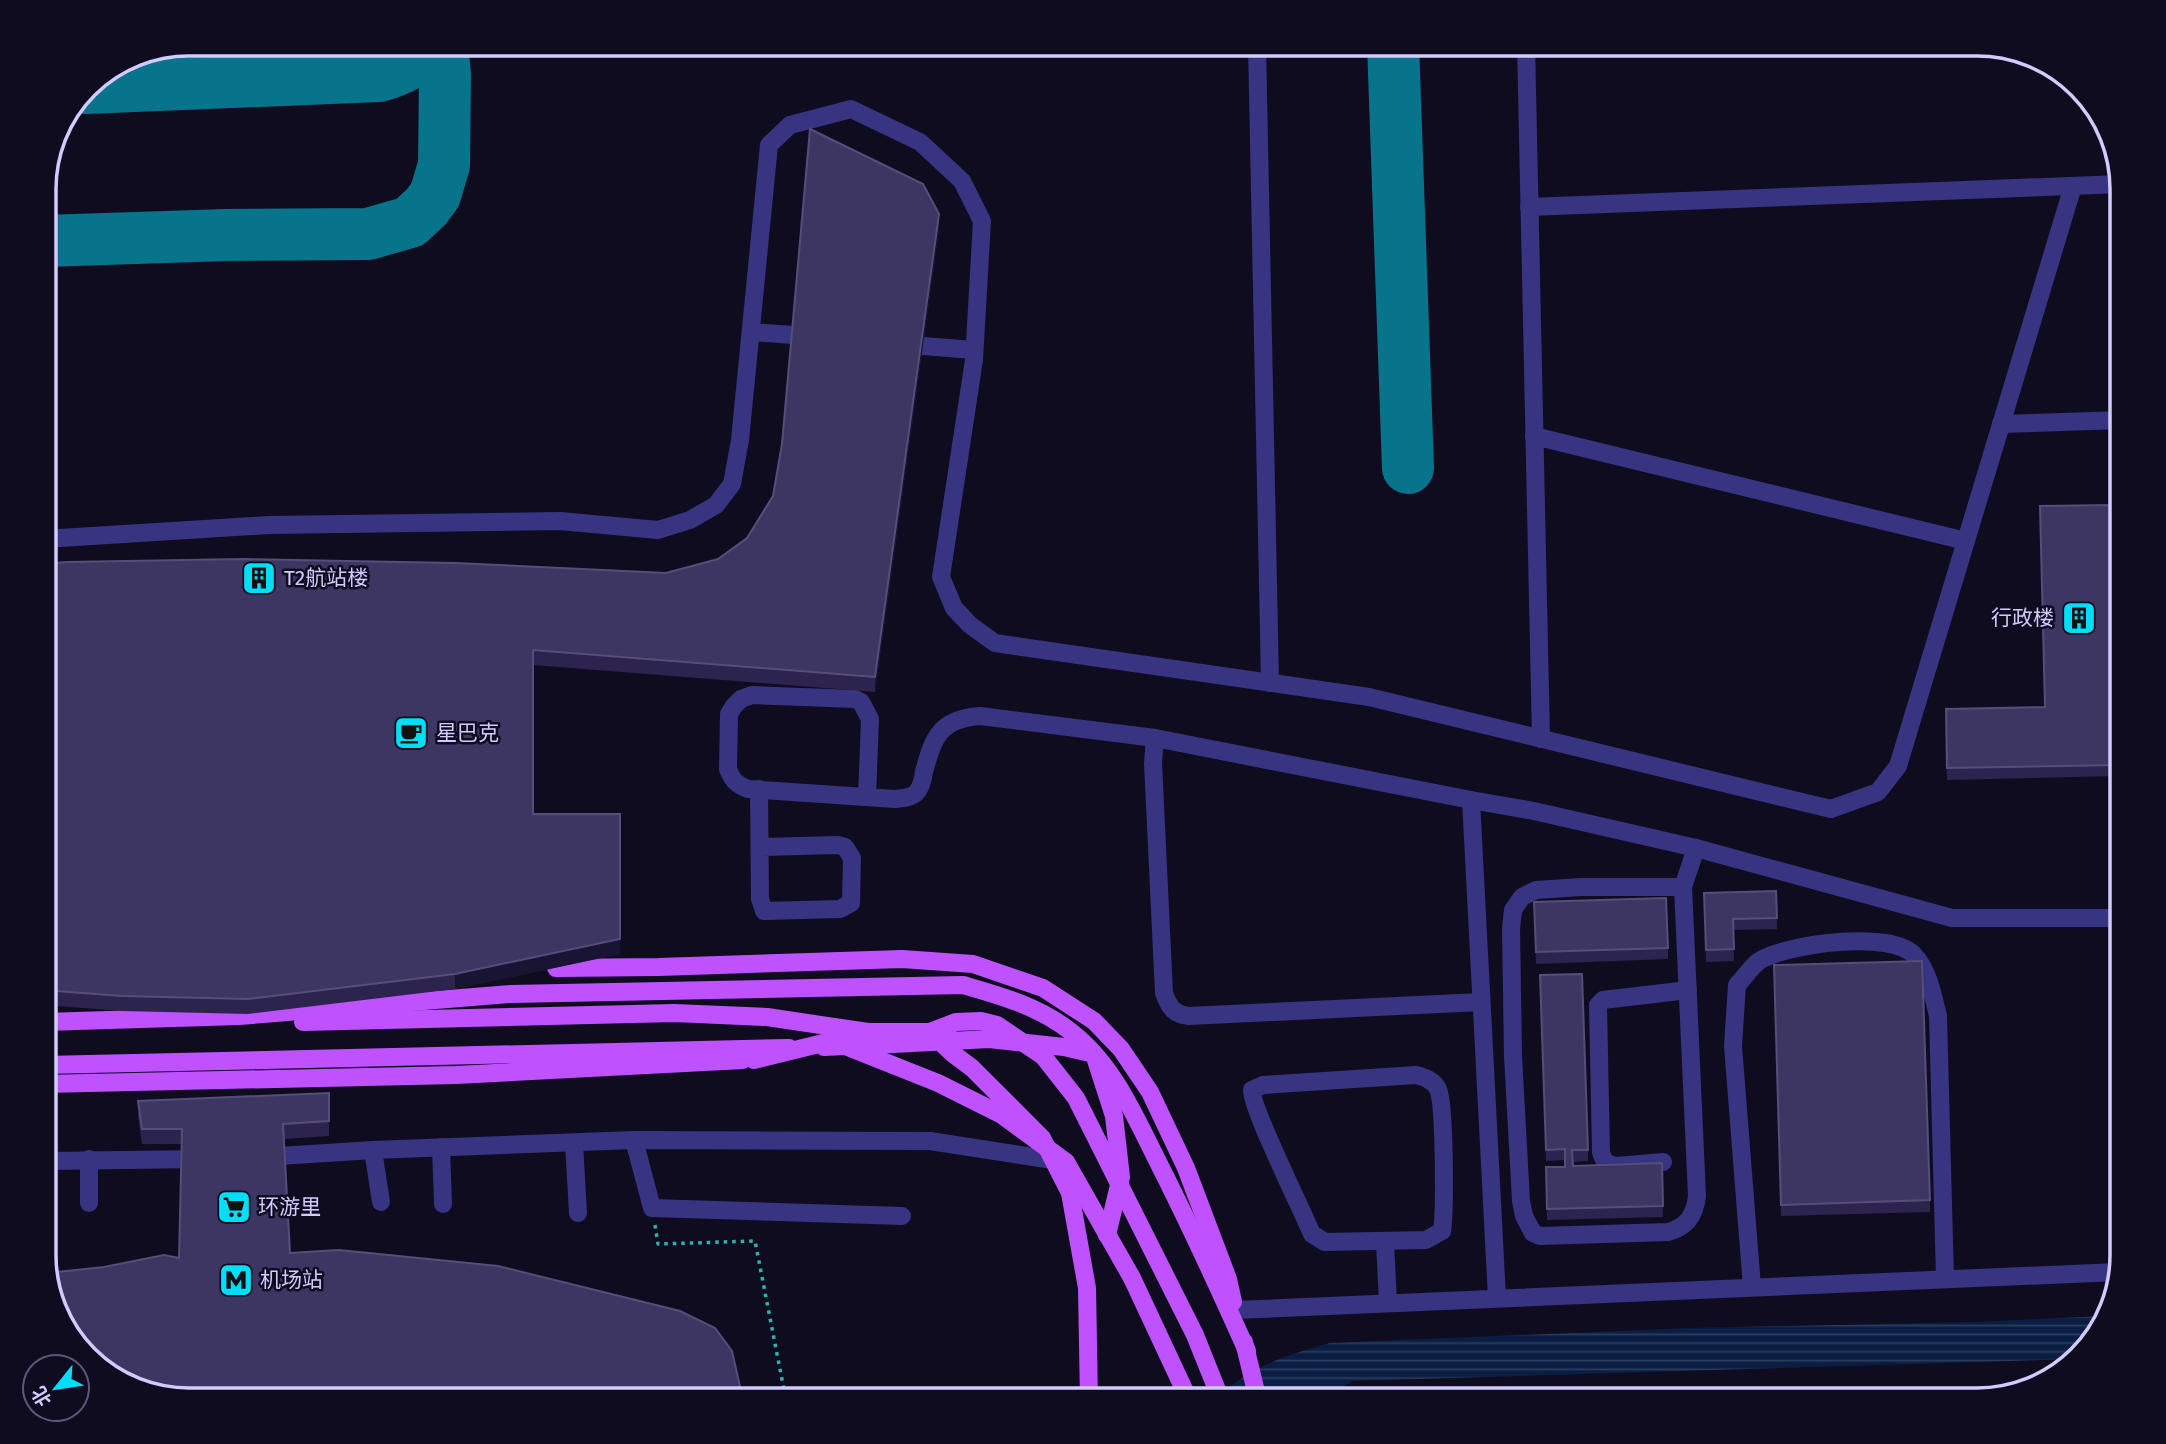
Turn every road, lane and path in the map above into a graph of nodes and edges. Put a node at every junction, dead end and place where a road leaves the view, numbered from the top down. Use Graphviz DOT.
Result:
graph roads {
  1 [pos="1257,56"];
  2 [pos="1525,56"];
  3 [pos="2110,184"];
  4 [pos="2073,186"];
  5 [pos="1529,207"];
  6 [pos="751,332"];
  7 [pos="793,335"];
  8 [pos="923,346"];
  9 [pos="974,350"];
  10 [pos="2110,420"];
  11 [pos="2001,424"];
  12 [pos="1534,436"];
  13 [pos="56,538"];
  14 [pos="1966,541"];
  15 [pos="1270,683"];
  16 [pos="1155,738"];
  17 [pos="1541,739"];
  18 [pos="759,789"];
  19 [pos="867,797"];
  20 [pos="1471,800"];
  21 [pos="761,847"];
  22 [pos="1696,848"];
  23 [pos="1683,887"];
  24 [pos="2110,918"];
  25 [pos="556,968"];
  26 [pos="1688,990"];
  27 [pos="1481,1002"];
  28 [pos="56,1022"];
  29 [pos="56,1031"];
  30 [pos="868,1032"];
  31 [pos="930,1032"];
  32 [pos="845,1046"];
  33 [pos="1094,1054"];
  34 [pos="56,1065"];
  35 [pos="56,1084"];
  36 [pos="634,1140"];
  37 [pos="574,1143"];
  38 [pos="441,1147"];
  39 [pos="373,1150"];
  40 [pos="246,1157"];
  41 [pos="220,1158"];
  42 [pos="89,1159"];
  43 [pos="56,1160"];
  44 [pos="1066,1162"];
  45 [pos="1663,1162"];
  46 [pos="381,1202"];
  47 [pos="89,1203"];
  48 [pos="443,1204"];
  49 [pos="652,1208"];
  50 [pos="578,1213"];
  51 [pos="902,1216"];
  52 [pos="1107,1235"];
  53 [pos="1385,1242"];
  54 [pos="2109,1272"];
  55 [pos="1945,1279"];
  56 [pos="1752,1287"];
  57 [pos="1497,1298"];
  58 [pos="1388,1302"];
  59 [pos="1236,1310"];
  60 [pos="1247,1351"];
  61 [pos="784,1388"];
  62 [pos="1089,1388"];
  63 [pos="1184,1388"];
  64 [pos="1216,1388"];
  65 [pos="1255,1388"];
  1 -- 15 [label="street"];
  2 -- 5 [label="street"];
  3 -- 4 [label="street"];
  4 -- 5 [label="street"];
  4 -- 11 [label="street"];
  5 -- 12 [label="street"];
  6 -- 7 [label="street"];
  6 -- 9 [label="street"];
  6 -- 13 [label="street"];
  8 -- 9 [label="street"];
  9 -- 15 [label="street"];
  10 -- 11 [label="street"];
  11 -- 14 [label="street"];
  12 -- 14 [label="street"];
  12 -- 17 [label="street"];
  14 -- 17 [label="street"];
  15 -- 17 [label="street"];
  16 -- 19 [label="street"];
  16 -- 20 [label="street"];
  16 -- 27 [label="street"];
  18 -- 19 [label="street"];
  18 -- 19 [label="street"];
  18 -- 21 [label="street"];
  20 -- 22 [label="street"];
  20 -- 27 [label="street"];
  21 -- 21 [label="street"];
  22 -- 23 [label="street"];
  22 -- 24 [label="street"];
  23 -- 26 [label="street"];
  23 -- 26 [label="street"];
  25 -- 59 [label="main road"];
  26 -- 45 [label="street"];
  27 -- 57 [label="street"];
  28 -- 33 [label="main road"];
  29 -- 30 [label="main road"];
  30 -- 31 [label="main road"];
  30 -- 35 [label="main road, bridge"];
  31 -- 62 [label="main road, bridge"];
  31 -- 64 [label="main road, bridge"];
  32 -- 33 [label="main road"];
  32 -- 34 [label="main road"];
  32 -- 44 [label="main road"];
  33 -- 52 [label="main road"];
  33 -- 60 [label="main road"];
  36 -- 37 [label="street"];
  36 -- 44 [label="street"];
  36 -- 49 [label="street"];
  37 -- 38 [label="street"];
  37 -- 50 [label="street"];
  38 -- 39 [label="street"];
  38 -- 48 [label="street"];
  39 -- 40 [label="street"];
  39 -- 46 [label="street"];
  41 -- 42 [label="street"];
  42 -- 43 [label="street"];
  42 -- 47 [label="street"];
  44 -- 52 [label="main road"];
  49 -- 51 [label="street"];
  49 -- 61 [label="path"];
  52 -- 63 [label="main road"];
  53 -- 53 [label="street"];
  53 -- 58 [label="street"];
  54 -- 55 [label="street"];
  55 -- 56 [label="street"];
  55 -- 56 [label="street"];
  56 -- 57 [label="street"];
  57 -- 58 [label="street"];
  58 -- 59 [label="street"];
  59 -- 60 [label="main road"];
  60 -- 65 [label="main road"];
}
